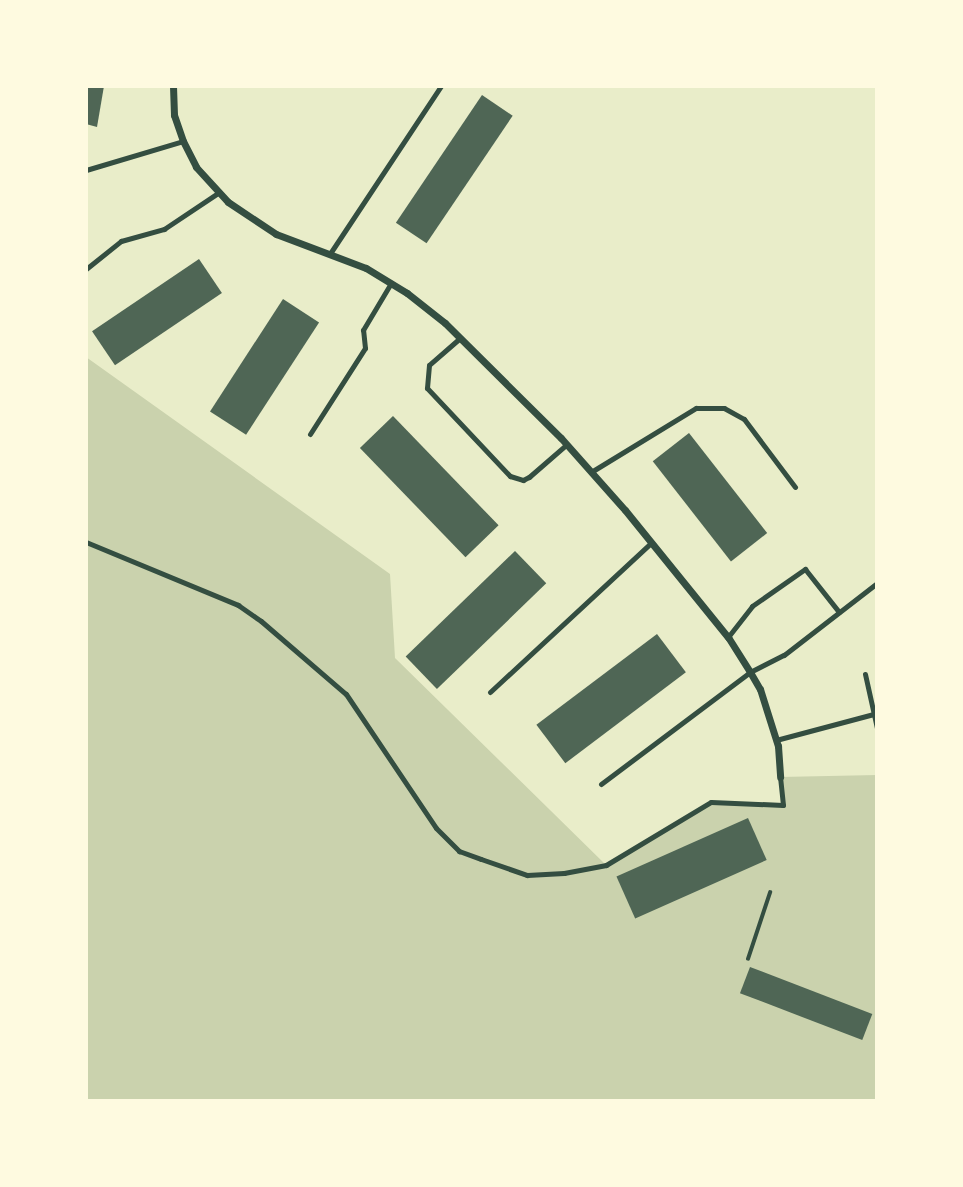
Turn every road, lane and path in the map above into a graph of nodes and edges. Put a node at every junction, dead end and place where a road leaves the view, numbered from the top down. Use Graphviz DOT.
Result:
graph roads {
  1 [pos="173,86"];
  2 [pos="441,86"];
  3 [pos="183,141"];
  4 [pos="86,170"];
  5 [pos="218,193"];
  6 [pos="331,252"];
  7 [pos="86,269"];
  8 [pos="391,283"];
  9 [pos="460,338"];
  10 [pos="310,434"];
  11 [pos="566,445"];
  12 [pos="591,472"];
  13 [pos="795,487"];
  14 [pos="86,542"];
  15 [pos="651,543"];
  16 [pos="877,583"];
  17 [pos="839,612"];
  18 [pos="728,637"];
  19 [pos="750,672"];
  20 [pos="865,674"];
  21 [pos="490,692"];
  22 [pos="874,714"];
  23 [pos="877,727"];
  24 [pos="776,740"];
  25 [pos="780,777"];
  26 [pos="601,784"];
  27 [pos="770,893"];
  28 [pos="748,960"];
  1 -- 3 [label="street"];
  2 -- 6 [label="lane"];
  3 -- 4 [label="lane"];
  3 -- 5 [label="street"];
  5 -- 6 [label="street"];
  5 -- 7 [label="lane"];
  6 -- 8 [label="street"];
  8 -- 9 [label="street"];
  8 -- 10 [label="lane"];
  9 -- 11 [label="street"];
  9 -- 11 [label="lane"];
  11 -- 12 [label="street"];
  12 -- 13 [label="lane"];
  12 -- 15 [label="street"];
  14 -- 25 [label="lane"];
  15 -- 18 [label="street"];
  15 -- 21 [label="lane"];
  16 -- 17 [label="lane"];
  17 -- 18 [label="lane"];
  17 -- 19 [label="lane"];
  18 -- 19 [label="street"];
  19 -- 24 [label="street"];
  19 -- 26 [label="lane"];
  20 -- 22 [label="lane"];
  22 -- 23 [label="lane"];
  22 -- 24 [label="lane"];
  24 -- 25 [label="street"];
  27 -- 28 [label="path"];
}
